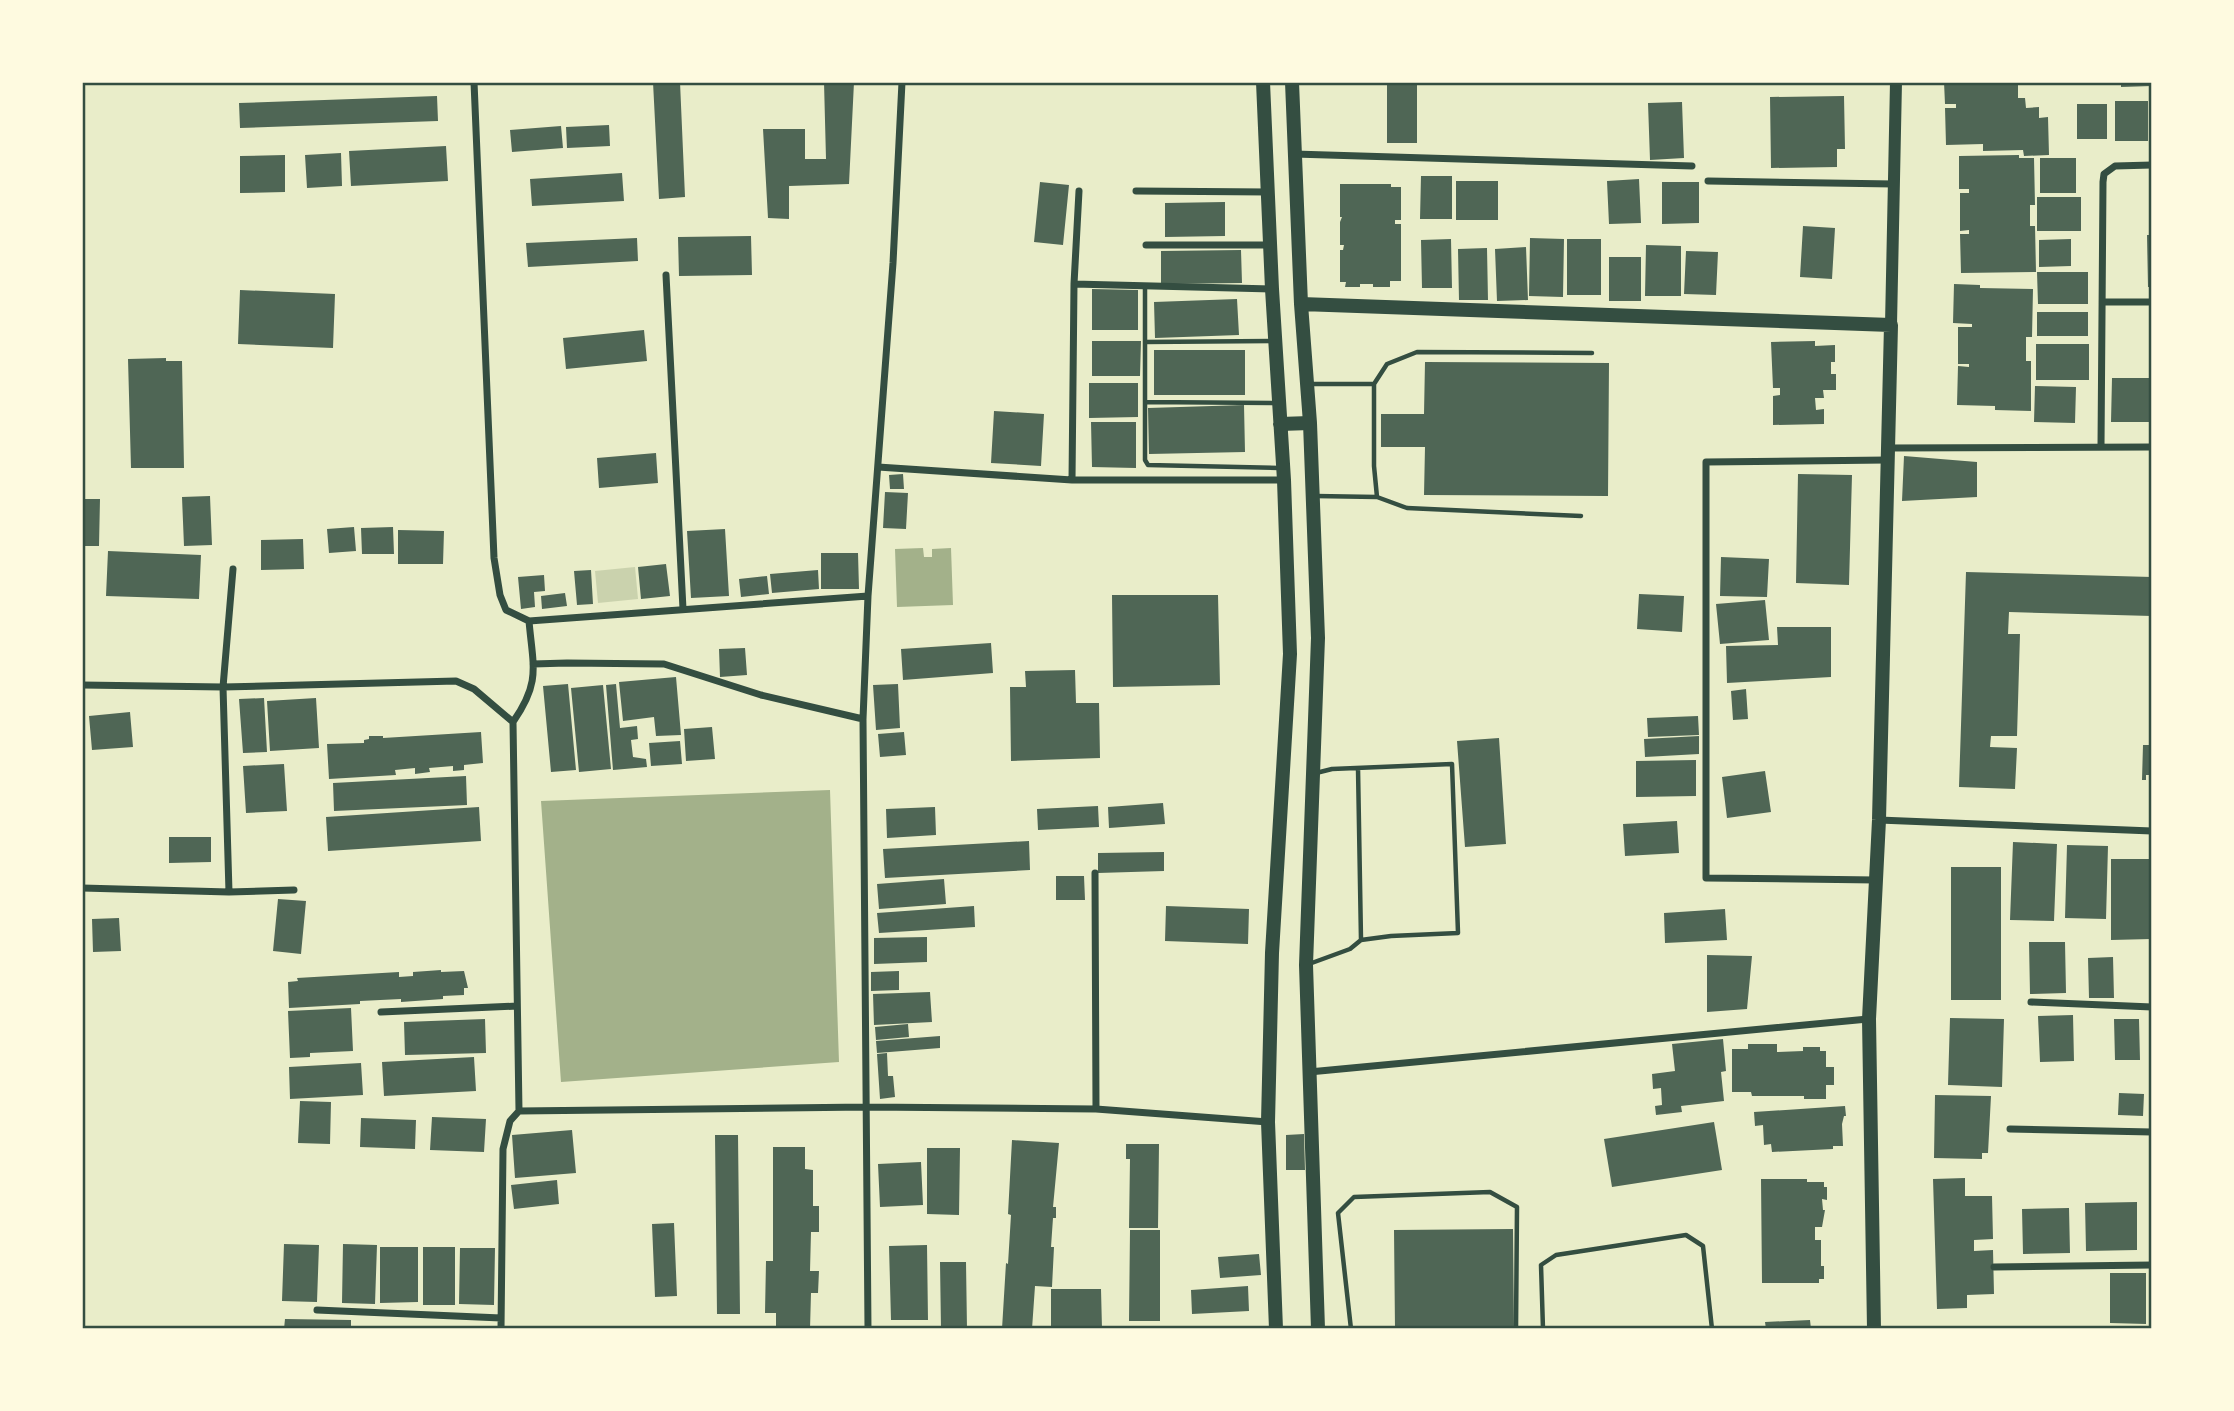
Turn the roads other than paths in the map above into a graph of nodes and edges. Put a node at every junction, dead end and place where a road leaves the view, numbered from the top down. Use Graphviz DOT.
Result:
graph roads {
  1 [pos="474,82"];
  2 [pos="902,82"];
  3 [pos="1263,82"];
  4 [pos="1292,82"];
  5 [pos="1896,82"];
  6 [pos="1293,153"];
  7 [pos="2152,165"];
  8 [pos="1692,166"];
  9 [pos="1708,181"];
  10 [pos="1894,184"];
  11 [pos="1079,191"];
  12 [pos="1136,191"];
  13 [pos="1268,192"];
  14 [pos="1146,245"];
  15 [pos="1270,245"];
  16 [pos="666,275"];
  17 [pos="1074,284"];
  18 [pos="1145,287"];
  19 [pos="1272,289"];
  20 [pos="2104,302"];
  21 [pos="2152,302"];
  22 [pos="1301,304"];
  23 [pos="1891,325"];
  24 [pos="1275,341"];
  25 [pos="1145,342"];
  26 [pos="1592,353"];
  27 [pos="1307,384"];
  28 [pos="1374,384"];
  29 [pos="1145,402"];
  30 [pos="1279,403"];
  31 [pos="1280,424"];
  32 [pos="1310,424"];
  33 [pos="2101,446"];
  34 [pos="2152,447"];
  35 [pos="1887,454"];
  36 [pos="878,467"];
  37 [pos="1284,474"];
  38 [pos="1072,480"];
  39 [pos="1313,496"];
  40 [pos="1377,497"];
  41 [pos="1581,516"];
  42 [pos="233,569"];
  43 [pos="868,596"];
  44 [pos="683,609"];
  45 [pos="529,621"];
  46 [pos="533,664"];
  47 [pos="82,685"];
  48 [pos="223,687"];
  49 [pos="863,719"];
  50 [pos="513,722"];
  51 [pos="1358,768"];
  52 [pos="1312,774"];
  53 [pos="1879,820"];
  54 [pos="2152,831"];
  55 [pos="1095,873"];
  56 [pos="1876,880"];
  57 [pos="82,888"];
  58 [pos="294,890"];
  59 [pos="229,892"];
  60 [pos="1361,940"];
  61 [pos="1306,965"];
  62 [pos="2031,1002"];
  63 [pos="517,1006"];
  64 [pos="2152,1007"];
  65 [pos="381,1012"];
  66 [pos="1869,1019"];
  67 [pos="1308,1072"];
  68 [pos="866,1107"];
  69 [pos="1096,1109"];
  70 [pos="519,1111"];
  71 [pos="1268,1122"];
  72 [pos="2010,1129"];
  73 [pos="2152,1132"];
  74 [pos="2152,1265"];
  75 [pos="1994,1267"];
  76 [pos="317,1310"];
  77 [pos="501,1318"];
  78 [pos="501,1329"];
  79 [pos="868,1329"];
  80 [pos="1276,1329"];
  81 [pos="1318,1329"];
  82 [pos="1351,1329"];
  83 [pos="1516,1329"];
  84 [pos="1543,1329"];
  85 [pos="1712,1329"];
  86 [pos="1874,1329"];
  1 -- 45 [label="street"];
  2 -- 36 [label="street"];
  3 -- 13 [label="main road"];
  4 -- 6 [label="main road"];
  5 -- 10 [label="main road"];
  6 -- 8 [label="street"];
  6 -- 22 [label="main road"];
  7 -- 20 [label="street"];
  9 -- 10 [label="street"];
  10 -- 23 [label="main road"];
  11 -- 17 [label="street"];
  12 -- 13 [label="street"];
  13 -- 15 [label="main road"];
  14 -- 15 [label="street"];
  15 -- 19 [label="main road"];
  16 -- 44 [label="street"];
  17 -- 18 [label="street"];
  17 -- 38 [label="street"];
  18 -- 19 [label="street"];
  18 -- 25 [label="lane"];
  19 -- 24 [label="main road"];
  20 -- 21 [label="street"];
  20 -- 33 [label="street"];
  22 -- 23 [label="main road"];
  22 -- 27 [label="main road"];
  23 -- 35 [label="main road"];
  24 -- 25 [label="lane"];
  24 -- 30 [label="main road"];
  25 -- 29 [label="lane"];
  26 -- 28 [label="lane"];
  27 -- 28 [label="lane"];
  27 -- 32 [label="main road"];
  28 -- 40 [label="lane"];
  29 -- 30 [label="lane"];
  29 -- 37 [label="lane"];
  30 -- 31 [label="main road"];
  31 -- 32 [label="main road"];
  31 -- 37 [label="main road"];
  32 -- 39 [label="main road"];
  33 -- 34 [label="street"];
  33 -- 35 [label="street"];
  35 -- 53 [label="main road"];
  35 -- 56 [label="street"];
  36 -- 38 [label="street"];
  36 -- 43 [label="street"];
  37 -- 38 [label="street"];
  37 -- 71 [label="main road"];
  39 -- 40 [label="lane"];
  39 -- 52 [label="main road"];
  40 -- 41 [label="lane"];
  42 -- 48 [label="street"];
  43 -- 44 [label="street"];
  43 -- 49 [label="street"];
  44 -- 45 [label="street"];
  45 -- 46 [label="street"];
  46 -- 49 [label="street"];
  46 -- 50 [label="street"];
  47 -- 48 [label="street"];
  48 -- 50 [label="street"];
  48 -- 59 [label="street"];
  49 -- 68 [label="street"];
  50 -- 63 [label="street"];
  51 -- 52 [label="lane"];
  51 -- 60 [label="lane"];
  51 -- 60 [label="lane"];
  52 -- 61 [label="main road"];
  53 -- 54 [label="street"];
  53 -- 56 [label="main road"];
  55 -- 69 [label="street"];
  56 -- 66 [label="main road"];
  57 -- 59 [label="street"];
  58 -- 59 [label="street"];
  60 -- 61 [label="lane"];
  61 -- 67 [label="main road"];
  62 -- 64 [label="street"];
  63 -- 65 [label="street"];
  63 -- 70 [label="street"];
  66 -- 67 [label="street"];
  66 -- 86 [label="main road"];
  67 -- 81 [label="main road"];
  68 -- 69 [label="street"];
  68 -- 70 [label="street"];
  68 -- 79 [label="street"];
  69 -- 71 [label="street"];
  70 -- 77 [label="street"];
  71 -- 80 [label="main road"];
  72 -- 73 [label="street"];
  74 -- 75 [label="street"];
  76 -- 77 [label="street"];
  77 -- 78 [label="street"];
  82 -- 83 [label="lane"];
  84 -- 85 [label="lane"];
}
